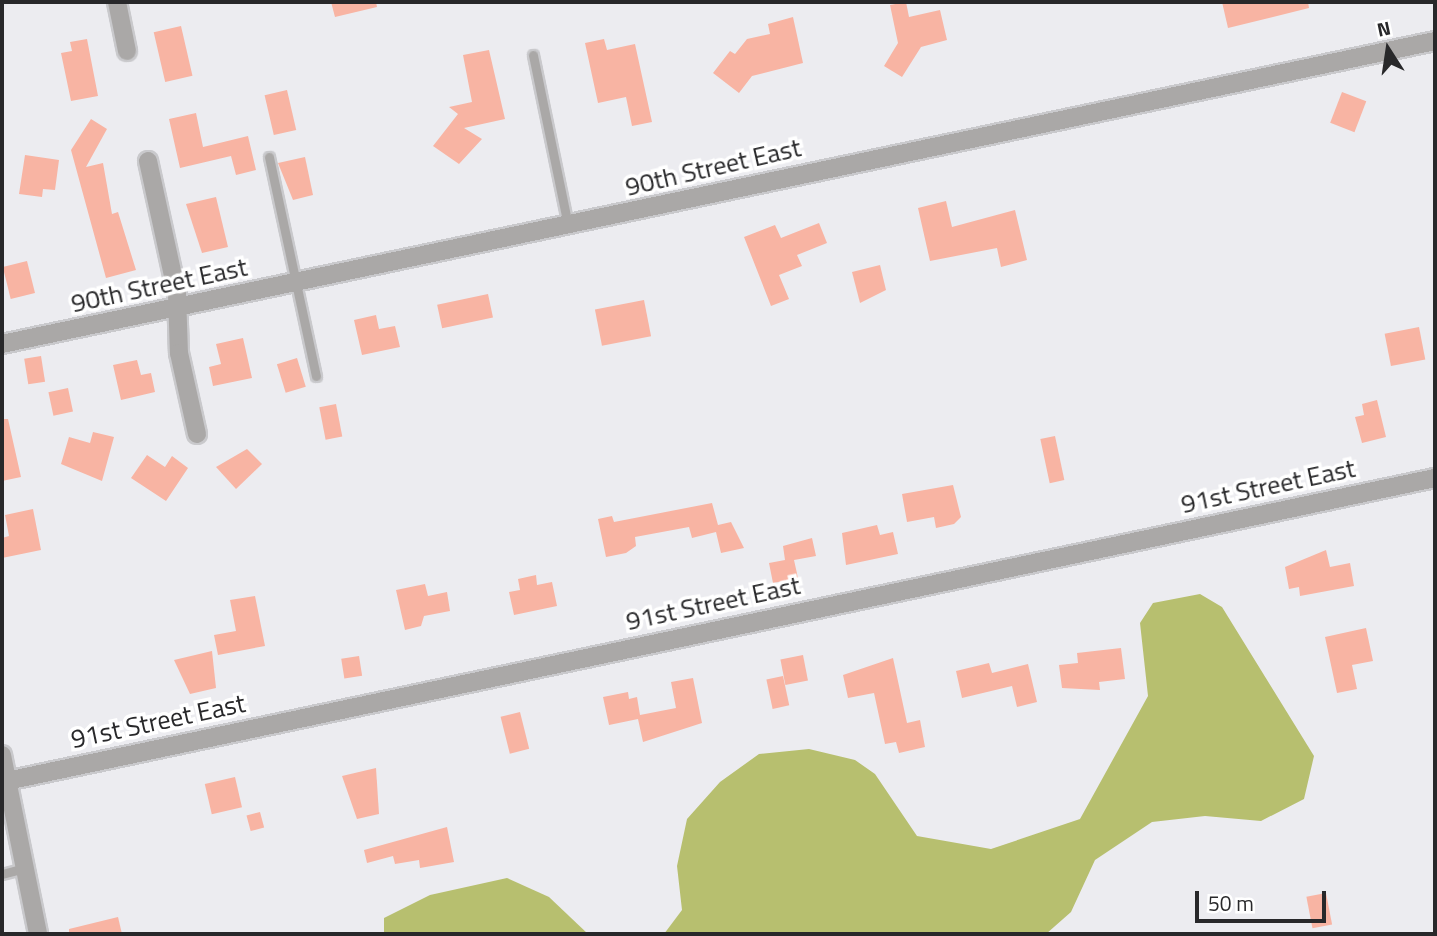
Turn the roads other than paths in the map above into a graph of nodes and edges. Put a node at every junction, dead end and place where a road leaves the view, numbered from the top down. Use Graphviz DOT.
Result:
graph roads {
  1 [pos="117,2"];
  2 [pos="1435,41"];
  3 [pos="127,51"];
  4 [pos="533,55"];
  5 [pos="269,157"];
  6 [pos="148,161"];
  7 [pos="569,227"];
  8 [pos="294,284"];
  9 [pos="175,308"];
  10 [pos="2,344"];
  11 [pos="316,376"];
  12 [pos="197,434"];
  13 [pos="1435,478"];
  14 [pos="2,755"];
  15 [pos="5,781"];
  16 [pos="25,868"];
  17 [pos="2,874"];
  18 [pos="38,934"];
  1 -- 3 [label="street"];
  2 -- 7 [label="street, 90th Street East"];
  4 -- 7 [label="lane"];
  5 -- 8 [label="lane"];
  6 -- 9 [label="street"];
  7 -- 8 [label="street, 90th Street East"];
  8 -- 9 [label="street, 90th Street East"];
  8 -- 11 [label="lane"];
  9 -- 10 [label="street, 90th Street East"];
  9 -- 12 [label="street"];
  13 -- 15 [label="street, 91st Street East"];
  14 -- 15 [label="street"];
  15 -- 16 [label="street"];
  16 -- 17 [label="lane"];
  16 -- 18 [label="street"];
}
